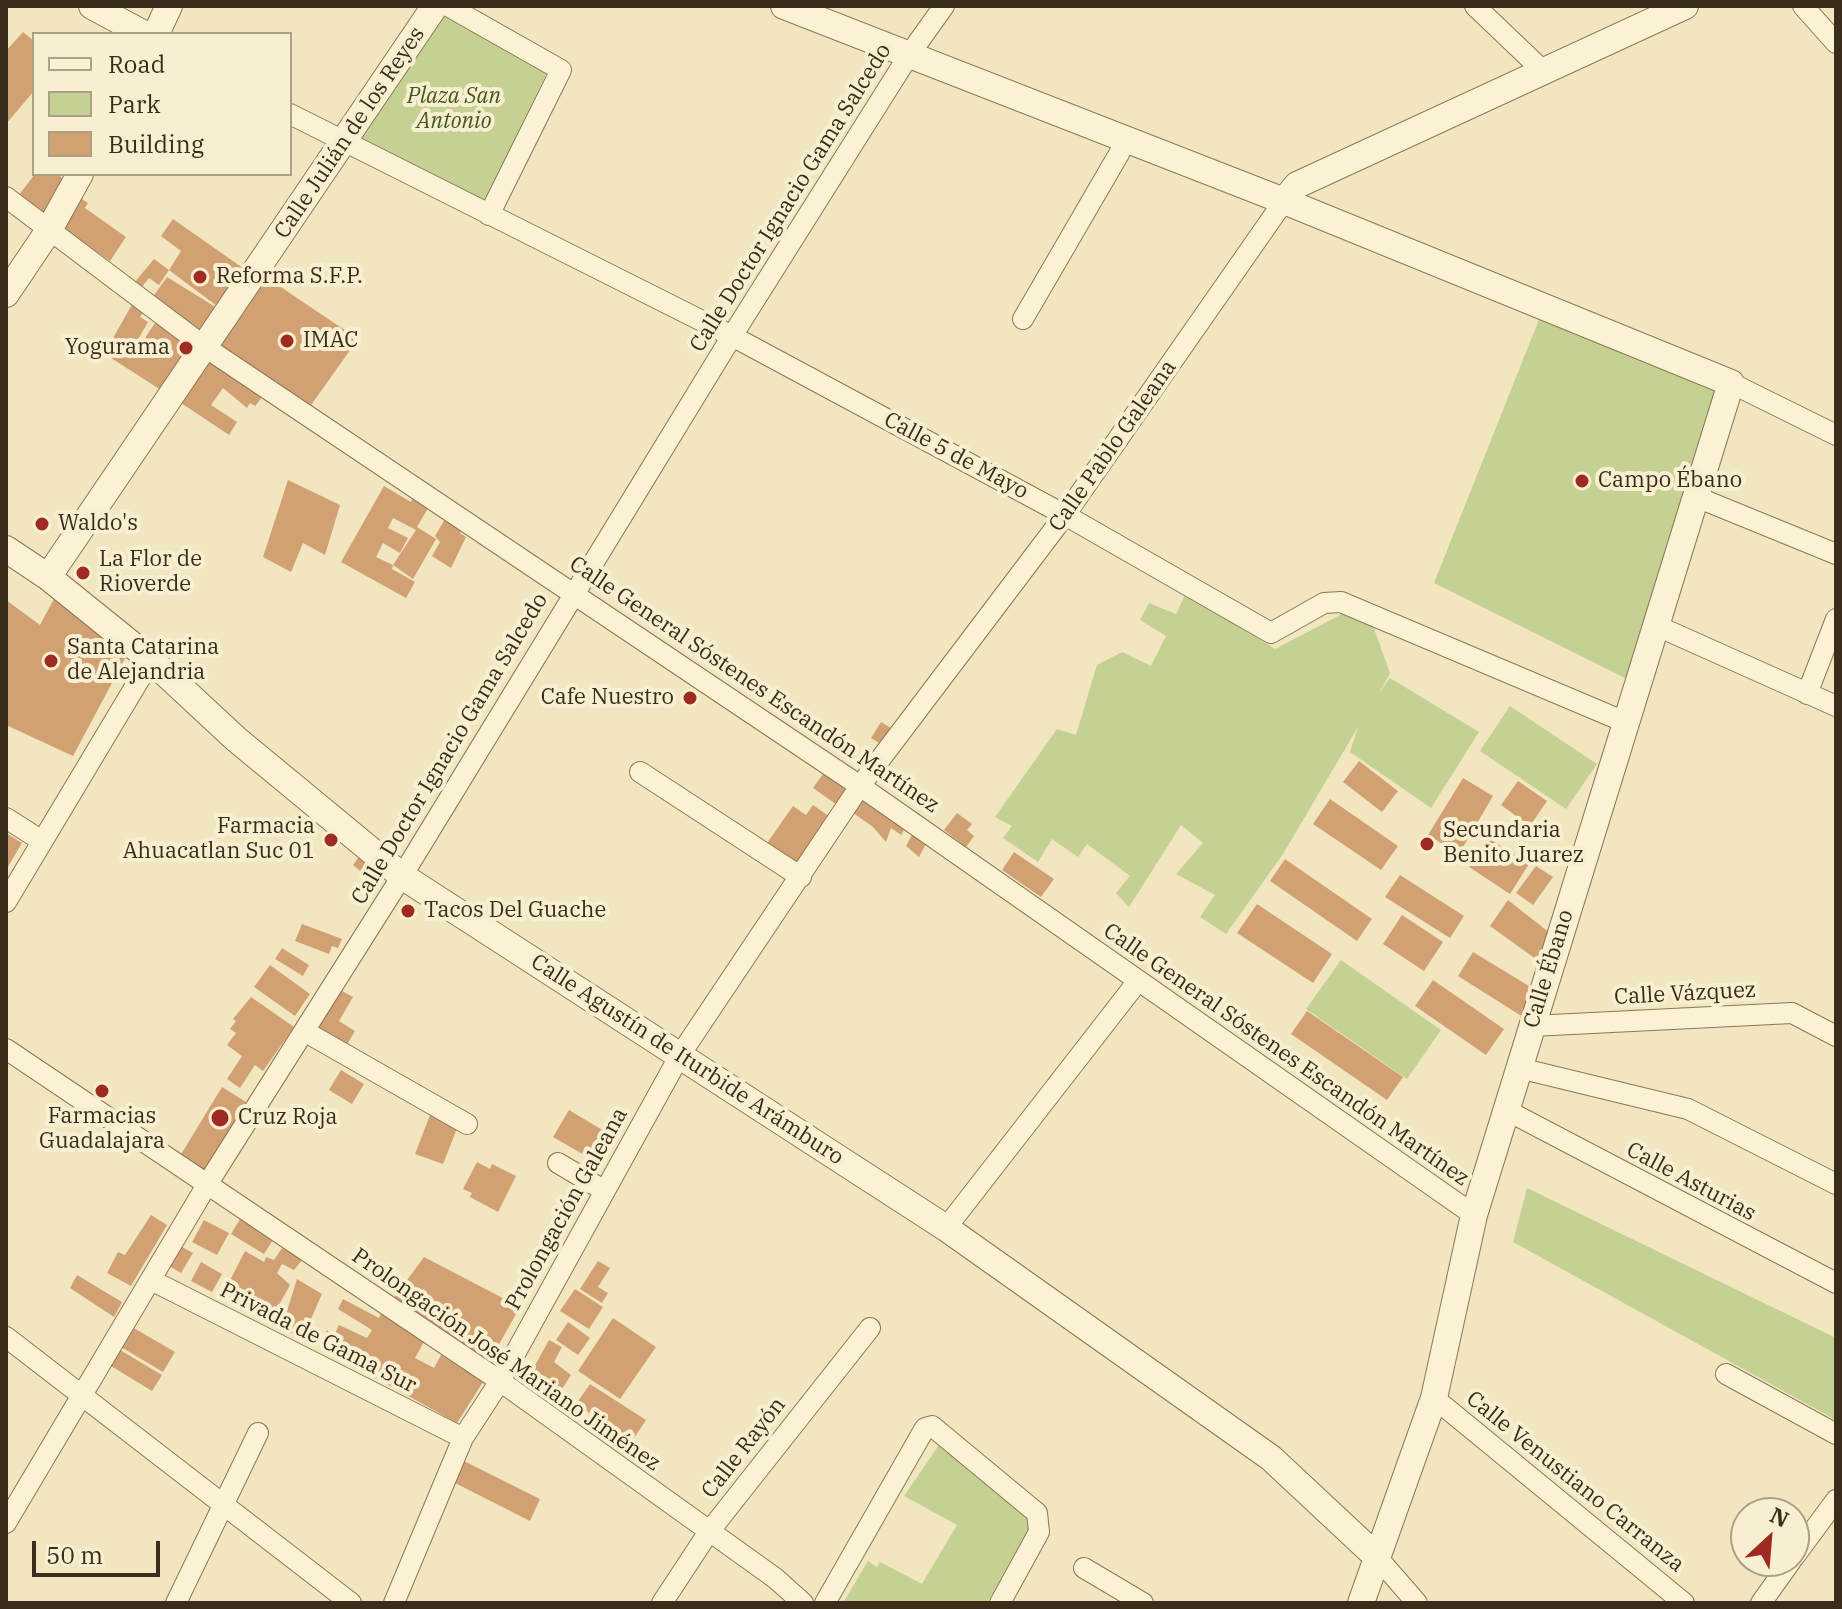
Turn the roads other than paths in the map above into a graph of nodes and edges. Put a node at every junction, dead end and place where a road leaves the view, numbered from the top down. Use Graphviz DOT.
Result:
graph roads {
  1 [pos="92,6"];
  2 [pos="169,6"];
  3 [pos="435,6"];
  4 [pos="448,6"];
  5 [pos="784,6"];
  6 [pos="944,6"];
  7 [pos="1475,6"];
  8 [pos="1685,6"];
  9 [pos="1803,6"];
  10 [pos="140,32"];
  11 [pos="157,32"];
  12 [pos="1836,43"];
  13 [pos="909,55"];
  14 [pos="1541,69"];
  15 [pos="292,115"];
  16 [pos="1127,140"];
  17 [pos="342,142"];
  18 [pos="79,176"];
  19 [pos="6,197"];
  20 [pos="1284,201"];
  21 [pos="489,215"];
  22 [pos="49,230"];
  23 [pos="6,294"];
  24 [pos="1023,319"];
  25 [pos="732,336"];
  26 [pos="205,347"];
  27 [pos="1731,383"];
  28 [pos="1836,435"];
  29 [pos="1694,496"];
  30 [pos="1065,515"];
  31 [pos="6,549"];
  32 [pos="1836,554"];
  33 [pos="48,577"];
  34 [pos="574,592"];
  35 [pos="1836,619"];
  36 [pos="1655,625"];
  37 [pos="151,660"];
  38 [pos="1807,694"];
  39 [pos="1836,706"];
  40 [pos="1625,722"];
  41 [pos="640,772"];
  42 [pos="860,786"];
  43 [pos="6,818"];
  44 [pos="42,841"];
  45 [pos="402,876"];
  46 [pos="801,877"];
  47 [pos="6,902"];
  48 [pos="1138,981"];
  49 [pos="1532,1026"];
  50 [pos="304,1031"];
  51 [pos="1836,1036"];
  52 [pos="6,1049"];
  53 [pos="680,1055"];
  54 [pos="1519,1068"];
  55 [pos="1516,1115"];
  56 [pos="467,1124"];
  57 [pos="558,1163"];
  58 [pos="208,1183"];
  59 [pos="1836,1184"];
  60 [pos="605,1191"];
  61 [pos="1474,1215"];
  62 [pos="946,1228"];
  63 [pos="151,1280"];
  64 [pos="1836,1283"];
  65 [pos="870,1328"];
  66 [pos="6,1337"];
  67 [pos="1726,1374"];
  68 [pos="500,1381"];
  69 [pos="82,1394"];
  70 [pos="1434,1398"];
  71 [pos="258,1433"];
  72 [pos="1836,1434"];
  73 [pos="463,1438"];
  74 [pos="1836,1500"];
  75 [pos="222,1506"];
  76 [pos="6,1523"];
  77 [pos="708,1533"];
  78 [pos="1810,1536"];
  79 [pos="1377,1557"];
  80 [pos="1084,1568"];
  81 [pos="1780,1577"];
  82 [pos="1120,1598"];
  83 [pos="176,1603"];
  84 [pos="351,1603"];
  85 [pos="394,1603"];
  86 [pos="662,1603"];
  87 [pos="803,1603"];
  88 [pos="825,1603"];
  89 [pos="1000,1603"];
  90 [pos="1143,1603"];
  91 [pos="1361,1603"];
  92 [pos="1417,1603"];
  93 [pos="1684,1603"];
  94 [pos="1761,1603"];
  1 -- 10 [label="street"];
  2 -- 11 [label="street"];
  3 -- 17 [label="street, Calle Julián de los Reyes"];
  4 -- 21 [label="street"];
  5 -- 13 [label="street"];
  6 -- 13 [label="street, Calle Doctor Ignacio Gama Salcedo"];
  7 -- 14 [label="street"];
  8 -- 14 [label="street, Calle Pablo Galeana"];
  9 -- 12 [label="street"];
  13 -- 16 [label="street"];
  13 -- 25 [label="street, Calle Doctor Ignacio Gama Salcedo"];
  14 -- 20 [label="street, Calle Pablo Galeana"];
  15 -- 17 [label="street, Calle 5 de Mayo"];
  16 -- 20 [label="street"];
  16 -- 24 [label="street"];
  17 -- 21 [label="street, Calle 5 de Mayo"];
  17 -- 26 [label="street, Calle Julián de los Reyes"];
  18 -- 22 [label="street"];
  19 -- 22 [label="street, Calle General Sóstenes Escandón Martínez"];
  20 -- 27 [label="street"];
  20 -- 30 [label="street, Calle Pablo Galeana"];
  21 -- 25 [label="street, Calle 5 de Mayo"];
  22 -- 23 [label="street"];
  22 -- 26 [label="street, Calle General Sóstenes Escandón Martínez"];
  25 -- 30 [label="street, Calle 5 de Mayo"];
  25 -- 34 [label="street, Calle Doctor Ignacio Gama Salcedo"];
  26 -- 33 [label="street, Calle Julián de los Reyes"];
  26 -- 34 [label="street, Calle General Sóstenes Escandón Martínez"];
  27 -- 28 [label="street"];
  27 -- 29 [label="street, Calle Ébano"];
  29 -- 32 [label="street"];
  29 -- 36 [label="street, Calle Ébano"];
  30 -- 40 [label="street, Calle 5 de Mayo"];
  30 -- 42 [label="street, Calle Pablo Galeana"];
  31 -- 33 [label="street, Calle Agustín de Iturbide Arámburo"];
  33 -- 37 [label="street, Calle Agustín de Iturbide Arámburo"];
  34 -- 42 [label="street, Calle General Sóstenes Escandón Martínez"];
  34 -- 45 [label="street, Calle Doctor Ignacio Gama Salcedo"];
  35 -- 38 [label="street"];
  36 -- 38 [label="street"];
  36 -- 40 [label="street, Calle Ébano"];
  37 -- 44 [label="street"];
  37 -- 45 [label="street, Calle Agustín de Iturbide Arámburo"];
  38 -- 39 [label="street"];
  40 -- 49 [label="street, Calle Ébano"];
  41 -- 46 [label="street"];
  42 -- 46 [label="street, Calle Pablo Galeana"];
  42 -- 48 [label="street, Calle General Sóstenes Escandón Martínez"];
  43 -- 44 [label="street"];
  44 -- 47 [label="street"];
  45 -- 50 [label="street, Calle Doctor Ignacio Gama Salcedo"];
  45 -- 53 [label="street, Calle Agustín de Iturbide Arámburo"];
  46 -- 53 [label="street, Calle Pablo Galeana"];
  48 -- 61 [label="street, Calle General Sóstenes Escandón Martínez"];
  48 -- 62 [label="street"];
  49 -- 51 [label="street, Calle Vázquez"];
  49 -- 54 [label="street, Calle Ébano"];
  50 -- 56 [label="street"];
  50 -- 58 [label="street, Calle Doctor Ignacio Gama Salcedo"];
  52 -- 58 [label="street, Prolongación José Mariano Jiménez"];
  53 -- 60 [label="street, Prolongación Galeana"];
  53 -- 62 [label="street, Calle Agustín de Iturbide Arámburo"];
  54 -- 55 [label="street, Calle Ébano"];
  54 -- 59 [label="street"];
  55 -- 61 [label="street, Calle Ébano"];
  55 -- 64 [label="street, Calle Asturias"];
  57 -- 60 [label="street"];
  58 -- 63 [label="street, Calle Doctor Ignacio Gama Salcedo"];
  58 -- 68 [label="street, Prolongación José Mariano Jiménez"];
  60 -- 68 [label="street, Prolongación Galeana"];
  61 -- 70 [label="street, Calle Ébano"];
  62 -- 79 [label="street, Calle Agustín de Iturbide Arámburo"];
  63 -- 69 [label="street, Calle Doctor Ignacio Gama Salcedo"];
  63 -- 73 [label="street, Privada de Gama Sur"];
  65 -- 77 [label="street, Calle Rayón"];
  66 -- 69 [label="street"];
  67 -- 72 [label="street"];
  68 -- 73 [label="street, Prolongación Galeana"];
  68 -- 77 [label="street, Prolongación José Mariano Jiménez"];
  69 -- 75 [label="street"];
  69 -- 76 [label="street, Calle Doctor Ignacio Gama Salcedo"];
  70 -- 79 [label="street, Calle Ébano"];
  70 -- 93 [label="street, Calle Venustiano Carranza"];
  71 -- 75 [label="street"];
  73 -- 85 [label="street, Prolongación Galeana"];
  74 -- 78 [label="street"];
  75 -- 83 [label="street"];
  75 -- 84 [label="street"];
  77 -- 86 [label="street, Calle Rayón"];
  77 -- 87 [label="street, Prolongación José Mariano Jiménez"];
  79 -- 91 [label="street, Calle Ébano"];
  79 -- 92 [label="street"];
  80 -- 82 [label="street"];
  81 -- 94 [label="street"];
  82 -- 90 [label="street"];
  88 -- 89 [label="street"];
}
